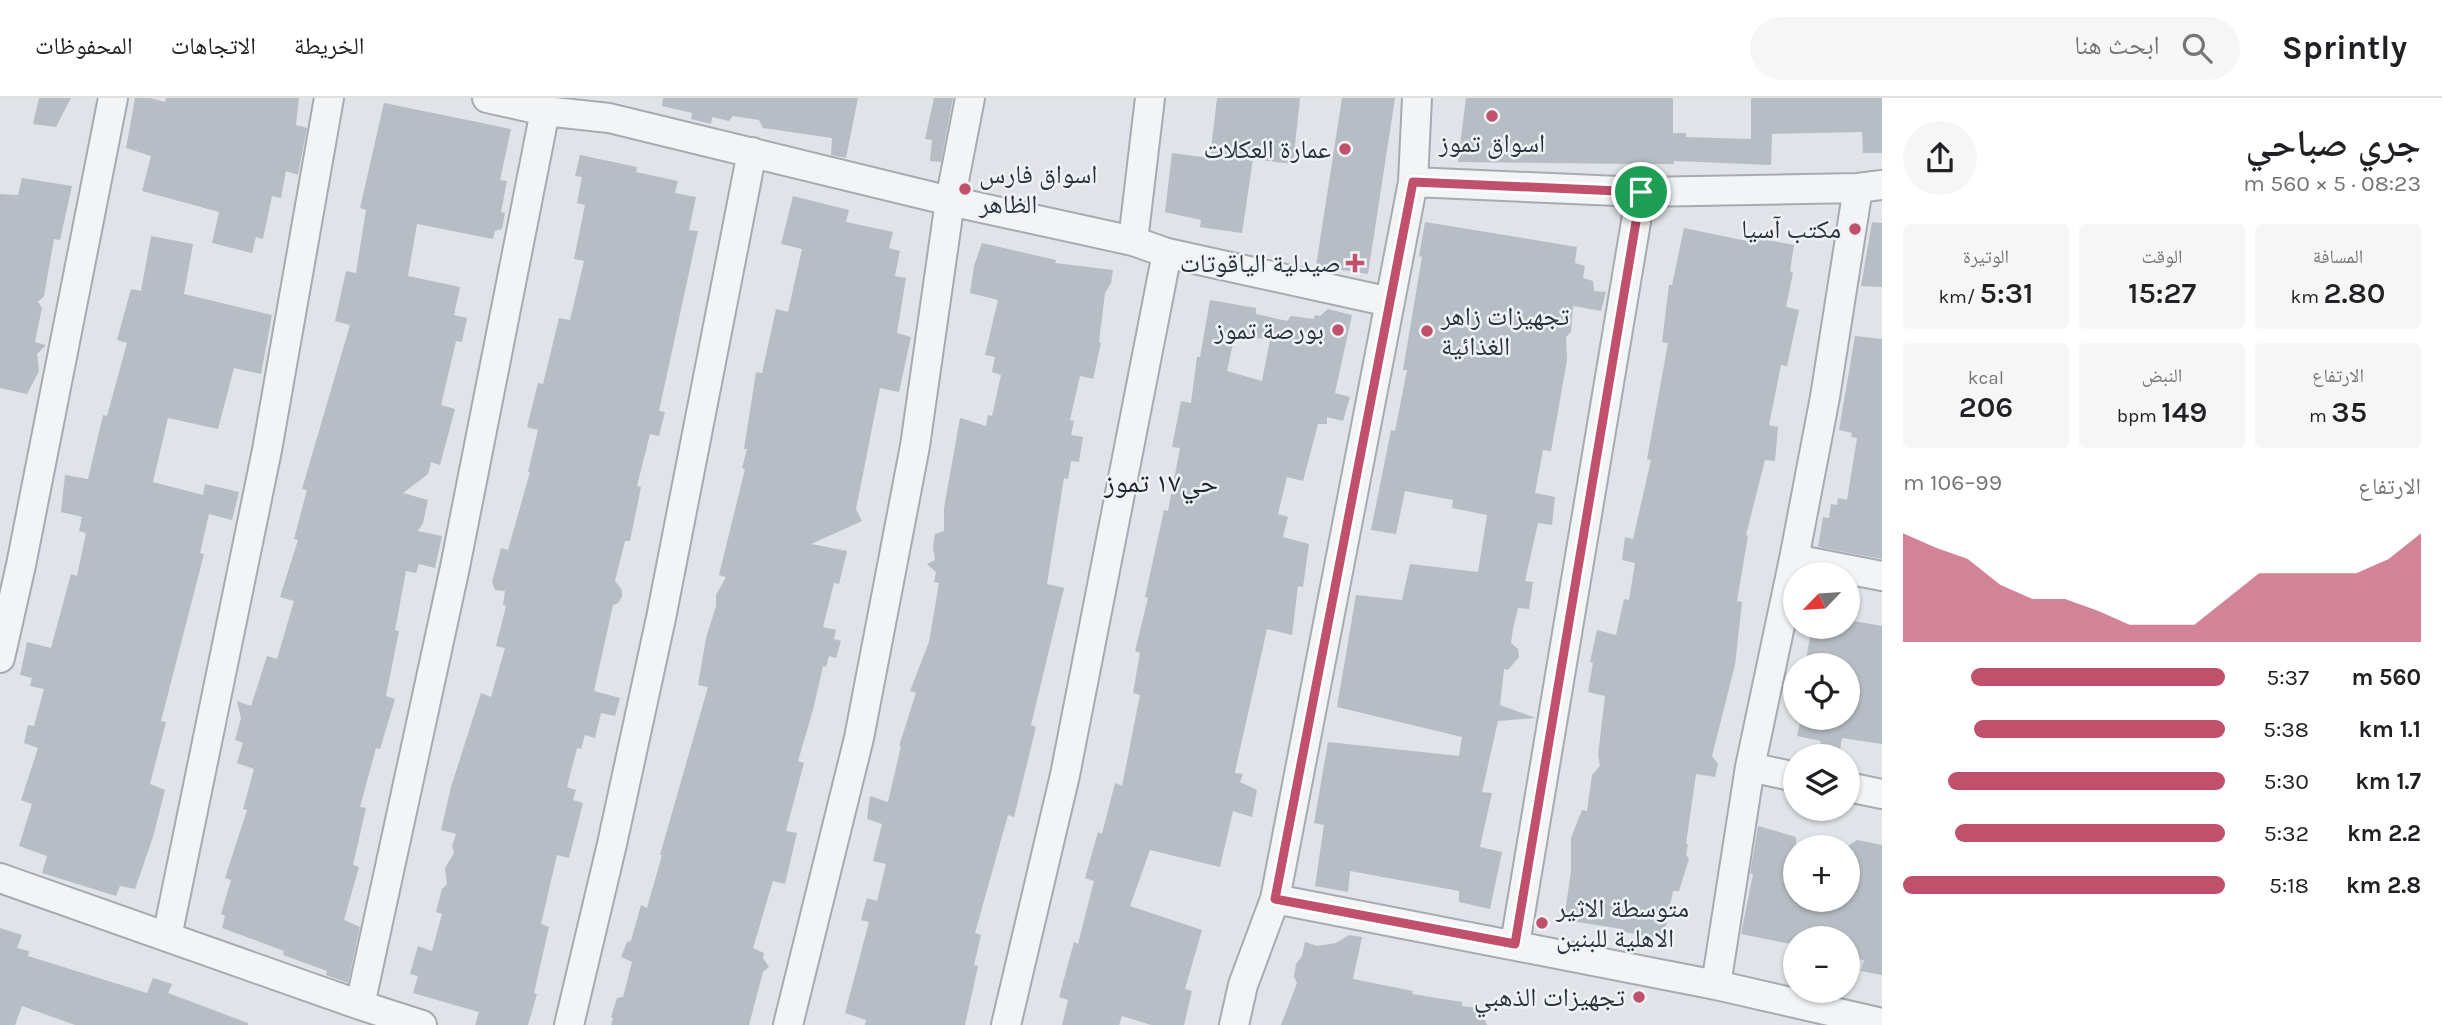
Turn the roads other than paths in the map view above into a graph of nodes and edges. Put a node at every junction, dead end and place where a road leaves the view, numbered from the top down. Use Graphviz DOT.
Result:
graph roads {
  1 [pos="113,98"];
  2 [pos="329,98"];
  3 [pos="486,98"];
  4 [pos="970,98"];
  5 [pos="1150,98"];
  6 [pos="1417,98"];
  7 [pos="611,108"];
  8 [pos="545,111"];
  9 [pos="752,152"];
  10 [pos="1413,182"];
  11 [pos="1870,187"];
  12 [pos="1641,192"];
  13 [pos="950,201"];
  14 [pos="1133,240"];
  15 [pos="1167,253"];
  16 [pos="1390,302"];
  17 [pos="1794,559"];
  18 [pos="10,563"];
  19 [pos="1882,576"];
  20 [pos="0,658"];
  21 [pos="1750,767"];
  22 [pos="1783,773"];
  23 [pos="1860,789"];
  24 [pos="1882,794"];
  25 [pos="0,878"];
  26 [pos="1275,899"];
  27 [pos="167,937"];
  28 [pos="1515,944"];
  29 [pos="1716,985"];
  30 [pos="360,1005"];
  31 [pos="1882,1023"];
  32 [pos="422,1025"];
  33 [pos="569,1025"];
  34 [pos="788,1025"];
  35 [pos="1006,1025"];
  36 [pos="1234,1025"];
  1 -- 18 [label="street"];
  2 -- 27 [label="street"];
  3 -- 8 [label="street"];
  4 -- 13 [label="street"];
  5 -- 14 [label="street"];
  6 -- 10 [label="street"];
  7 -- 8 [label="street"];
  7 -- 9 [label="street"];
  8 -- 30 [label="street"];
  9 -- 13 [label="street"];
  9 -- 33 [label="street"];
  10 -- 12 [label="street"];
  10 -- 16 [label="street"];
  11 -- 12 [label="street"];
  11 -- 17 [label="street"];
  12 -- 28 [label="street"];
  13 -- 14 [label="street"];
  13 -- 34 [label="street"];
  14 -- 15 [label="street"];
  15 -- 16 [label="street"];
  15 -- 35 [label="street"];
  16 -- 26 [label="street"];
  17 -- 19 [label="street"];
  17 -- 21 [label="street"];
  18 -- 20 [label="street"];
  21 -- 22 [label="street"];
  21 -- 29 [label="street"];
  23 -- 24 [label="street"];
  25 -- 27 [label="street"];
  26 -- 28 [label="street"];
  26 -- 36 [label="street"];
  27 -- 30 [label="street"];
  28 -- 29 [label="street"];
  29 -- 31 [label="street"];
  30 -- 32 [label="street"];
}
